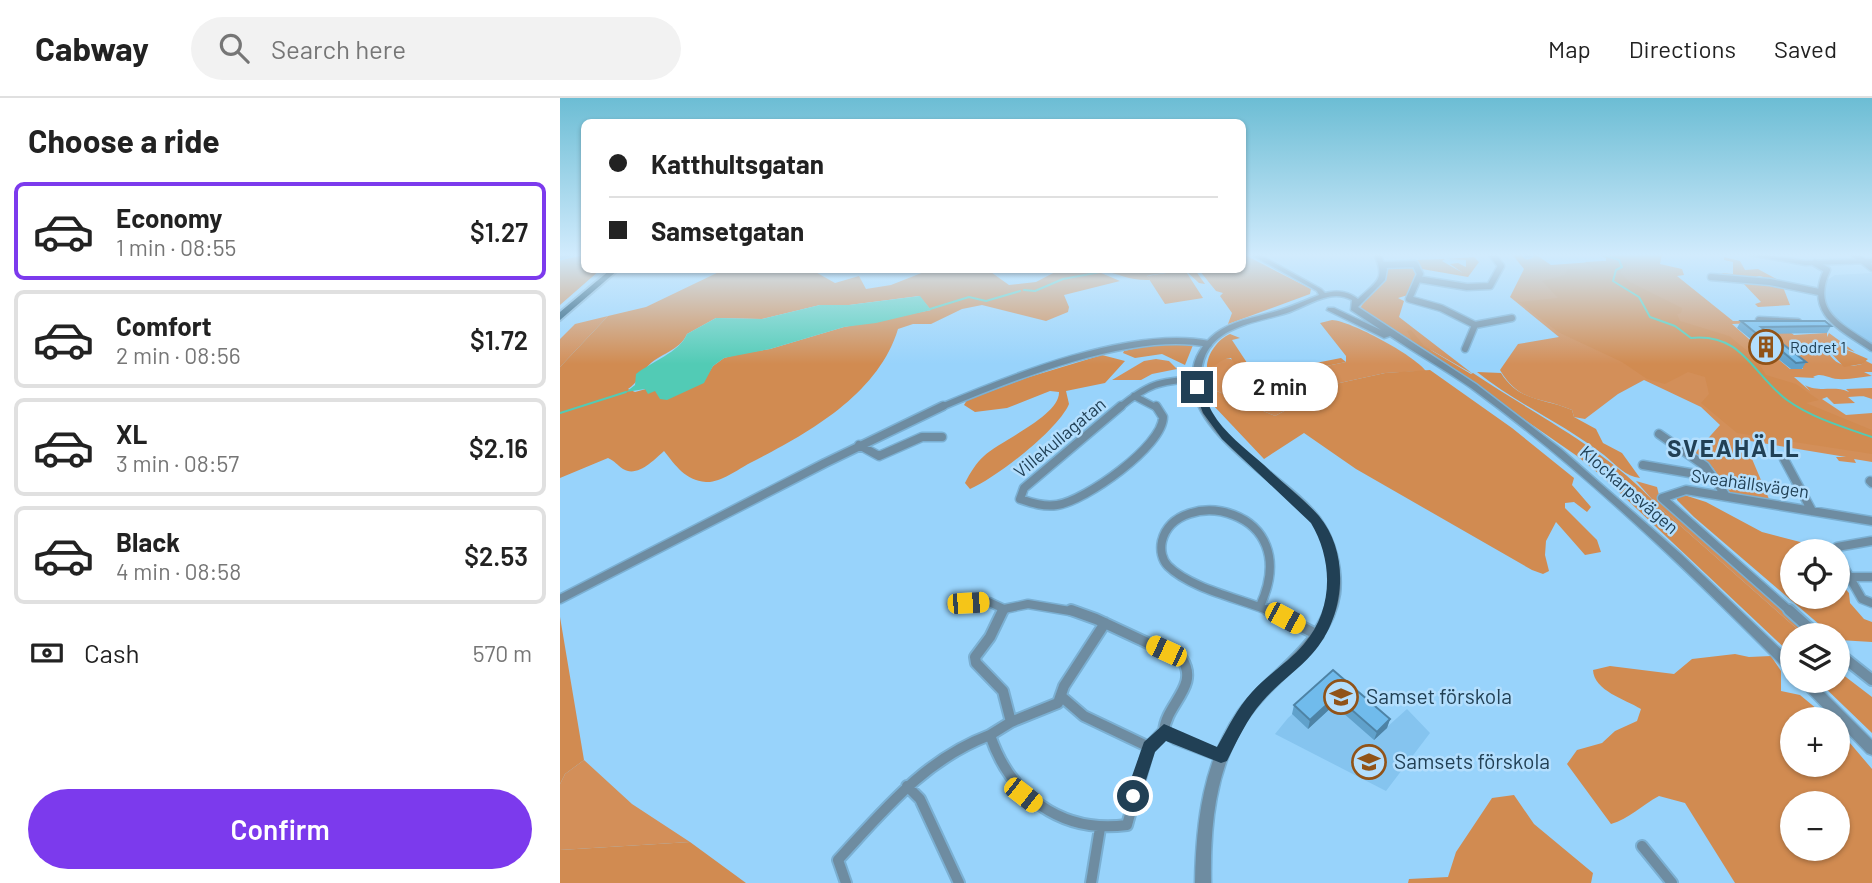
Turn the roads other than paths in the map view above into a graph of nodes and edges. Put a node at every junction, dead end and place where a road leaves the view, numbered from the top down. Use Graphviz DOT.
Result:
graph roads {
  1 [pos="588,291"];
  2 [pos="1320,291"];
  3 [pos="1337,291"];
  4 [pos="1358,291"];
  5 [pos="1371,291"];
  6 [pos="1414,291"];
  7 [pos="1812,291"];
  8 [pos="1819,292"];
  9 [pos="1346,294"];
  10 [pos="1321,299"];
  11 [pos="1355,306"];
  12 [pos="1331,310"];
  13 [pos="560,315"];
  14 [pos="1513,318"];
  15 [pos="1759,320"];
  16 [pos="1813,322"];
  17 [pos="1824,323"];
  18 [pos="1838,323"];
  19 [pos="1475,326"];
  20 [pos="1209,344"];
  21 [pos="1872,348"];
  22 [pos="1465,349"];
  23 [pos="1428,356"];
  24 [pos="1196,379"];
  25 [pos="1134,396"];
  26 [pos="1659,434"];
  27 [pos="942,438"];
  28 [pos="859,445"];
  29 [pos="1784,459"];
  30 [pos="1643,465"];
  31 [pos="1713,477"];
  32 [pos="1726,496"];
  33 [pos="1812,511"];
  34 [pos="1872,521"];
  35 [pos="1871,541"];
  36 [pos="1850,544"];
  37 [pos="1850,577"];
  38 [pos="1872,577"];
  39 [pos="560,599"];
  40 [pos="1872,603"];
  41 [pos="952,604"];
  42 [pos="1260,607"];
  43 [pos="1004,609"];
  44 [pos="1105,623"];
  45 [pos="1803,623"];
  46 [pos="1318,635"];
  47 [pos="1780,656"];
  48 [pos="1850,661"];
  49 [pos="1869,674"];
  50 [pos="1817,693"];
  51 [pos="1062,697"];
  52 [pos="1011,722"];
  53 [pos="1164,731"];
  54 [pos="990,735"];
  55 [pos="1149,747"];
  56 [pos="1872,748"];
  57 [pos="1221,756"];
  58 [pos="907,786"];
  59 [pos="1100,828"];
  60 [pos="1642,846"];
  61 [pos="846,883"];
  62 [pos="959,883"];
  63 [pos="1091,883"];
  64 [pos="1203,883"];
  65 [pos="1672,883"];
  1 -- 13 [label="highway"];
  2 -- 10 [label="street"];
  3 -- 9 [label="street"];
  4 -- 9 [label="street"];
  5 -- 11 [label="street"];
  6 -- 19 [label="street"];
  7 -- 8 [label="street"];
  8 -- 18 [label="street"];
  9 -- 10 [label="street"];
  9 -- 11 [label="street"];
  10 -- 12 [label="street"];
  10 -- 20 [label="street"];
  11 -- 12 [label="street"];
  11 -- 23 [label="street"];
  12 -- 23 [label="street"];
  14 -- 19 [label="street"];
  15 -- 16 [label="street"];
  17 -- 18 [label="street"];
  18 -- 21 [label="street"];
  19 -- 22 [label="street"];
  20 -- 24 [label="street"];
  20 -- 28 [label="street"];
  23 -- 47 [label="street, Klockarpsvägen"];
  24 -- 25 [label="street, Villekullagatan"];
  24 -- 46 [label="street"];
  25 -- 25 [label="street, Villekullagatan"];
  26 -- 31 [label="street"];
  27 -- 28 [label="street"];
  28 -- 39 [label="street"];
  29 -- 33 [label="street"];
  30 -- 31 [label="street"];
  31 -- 32 [label="street"];
  32 -- 33 [label="street, Sveahällsvägen"];
  32 -- 45 [label="street, Sveahällsvägen"];
  33 -- 34 [label="street, Sveahällsvägen"];
  35 -- 36 [label="street"];
  37 -- 38 [label="street"];
  37 -- 40 [label="street"];
  41 -- 43 [label="street"];
  42 -- 42 [label="street"];
  42 -- 46 [label="street"];
  43 -- 44 [label="street"];
  43 -- 52 [label="street"];
  44 -- 51 [label="street"];
  44 -- 53 [label="street"];
  46 -- 57 [label="street"];
  48 -- 49 [label="street"];
  50 -- 56 [label="street"];
  51 -- 52 [label="street"];
  51 -- 55 [label="street"];
  52 -- 54 [label="street"];
  53 -- 55 [label="street"];
  53 -- 57 [label="street"];
  54 -- 58 [label="street"];
  54 -- 59 [label="street"];
  55 -- 59 [label="street"];
  57 -- 64 [label="street"];
  58 -- 61 [label="street"];
  58 -- 62 [label="street"];
  59 -- 63 [label="street"];
  60 -- 65 [label="street"];
}
